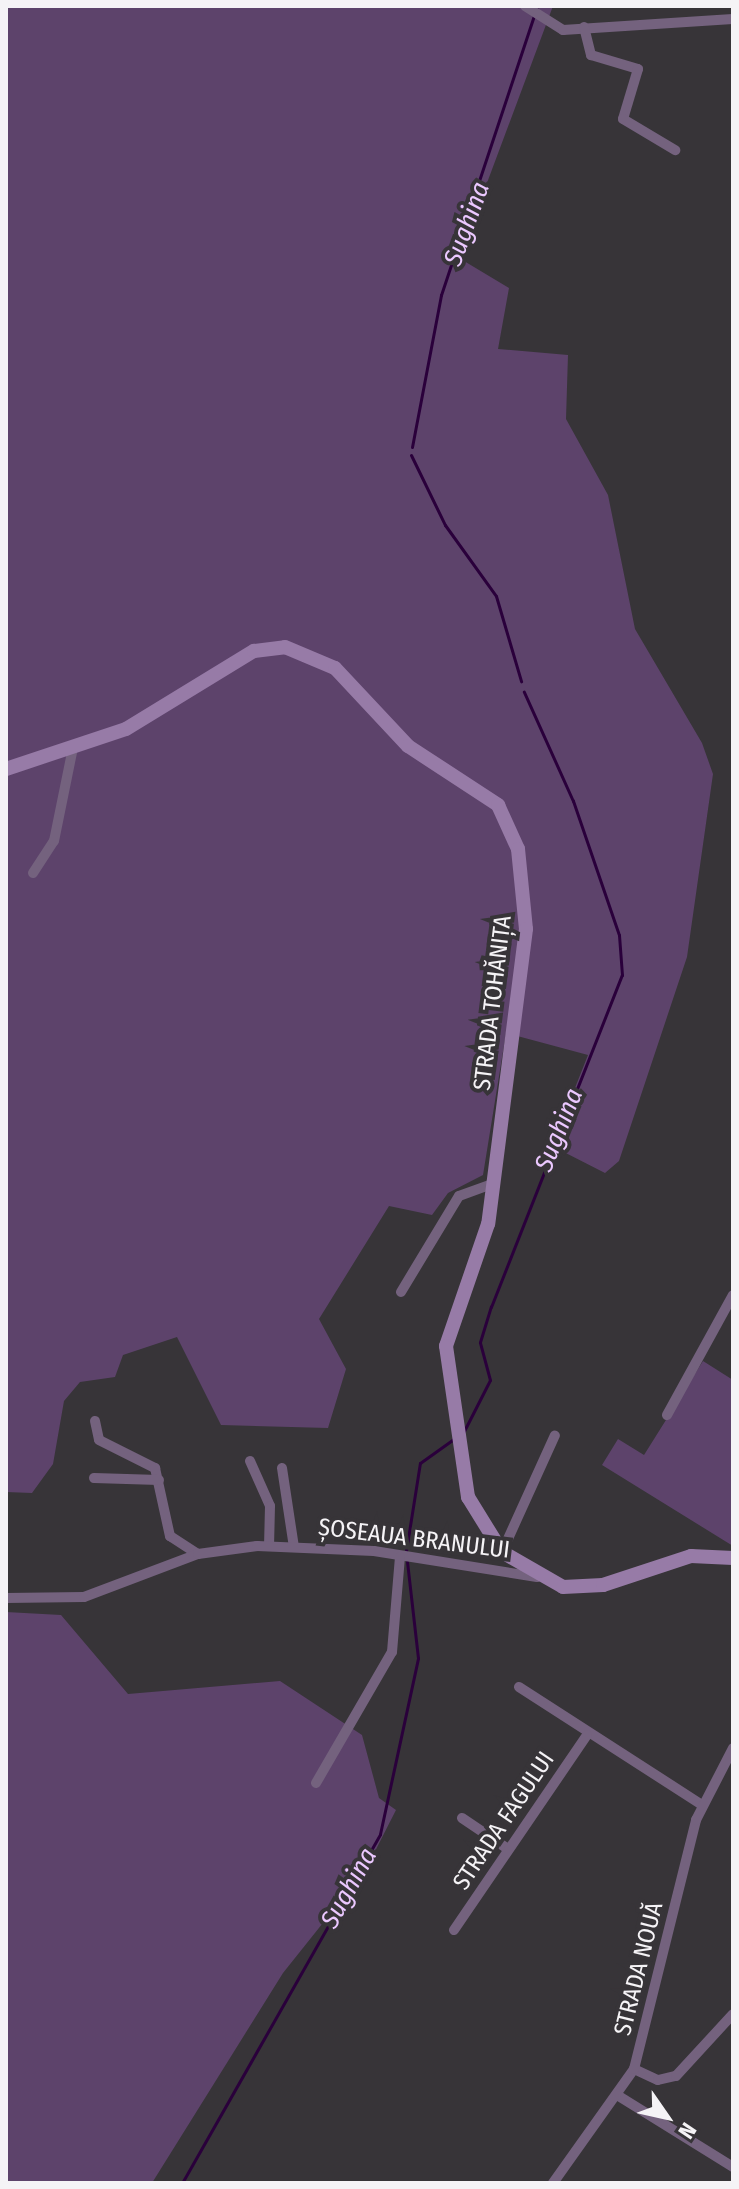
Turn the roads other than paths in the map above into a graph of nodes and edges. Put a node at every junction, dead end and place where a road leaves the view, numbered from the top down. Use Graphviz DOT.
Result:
graph roads {
  1 [pos="530,10"];
  2 [pos="733,19"];
  3 [pos="584,27"];
  4 [pos="675,150"];
  5 [pos="73,748"];
  6 [pos="6,769"];
  7 [pos="33,873"];
  8 [pos="502,1119"];
  9 [pos="494,1183"];
  10 [pos="401,1292"];
  11 [pos="733,1295"];
  12 [pos="667,1415"];
  13 [pos="95,1421"];
  14 [pos="555,1435"];
  15 [pos="250,1461"];
  16 [pos="282,1468"];
  17 [pos="94,1478"];
  18 [pos="159,1480"];
  19 [pos="269,1546"];
  20 [pos="294,1547"];
  21 [pos="502,1552"];
  22 [pos="198,1554"];
  23 [pos="400,1557"];
  24 [pos="733,1558"];
  25 [pos="537,1577"];
  26 [pos="6,1598"];
  27 [pos="519,1687"];
  28 [pos="587,1735"];
  29 [pos="733,1748"];
  30 [pos="316,1783"];
  31 [pos="702,1805"];
  32 [pos="462,1818"];
  33 [pos="508,1849"];
  34 [pos="454,1930"];
  35 [pos="733,2014"];
  36 [pos="634,2069"];
  37 [pos="617,2095"];
  38 [pos="733,2167"];
  39 [pos="553,2183"];
  1 -- 3 [label="street"];
  2 -- 3 [label="street"];
  3 -- 4 [label="street"];
  5 -- 6 [label="main road, STRADA TOHĂNIȚA"];
  5 -- 7 [label="street"];
  5 -- 8 [label="main road, STRADA TOHĂNIȚA"];
  8 -- 9 [label="main road, ȘOSEAUA BRANULUI"];
  9 -- 10 [label="street"];
  9 -- 21 [label="main road, ȘOSEAUA BRANULUI"];
  11 -- 12 [label="street"];
  13 -- 18 [label="street"];
  14 -- 21 [label="street"];
  15 -- 19 [label="street"];
  16 -- 20 [label="street"];
  17 -- 18 [label="street"];
  18 -- 22 [label="street"];
  19 -- 20 [label="street, ȘOSEAUA BRANULUI"];
  19 -- 22 [label="street, ȘOSEAUA BRANULUI"];
  20 -- 23 [label="street, ȘOSEAUA BRANULUI"];
  21 -- 25 [label="main road, ȘOSEAUA BRANULUI"];
  22 -- 26 [label="street, ȘOSEAUA BRANULUI"];
  23 -- 25 [label="street, ȘOSEAUA BRANULUI"];
  23 -- 30 [label="street"];
  24 -- 25 [label="main road, ȘOSEAUA BRANULUI"];
  27 -- 28 [label="street"];
  28 -- 31 [label="street"];
  28 -- 33 [label="street, STRADA FAGULUI"];
  29 -- 31 [label="street, STRADA NOUĂ"];
  31 -- 36 [label="street, STRADA NOUĂ"];
  32 -- 33 [label="street"];
  33 -- 34 [label="street, STRADA FAGULUI"];
  35 -- 36 [label="street"];
  36 -- 37 [label="street, STRADA NOUĂ"];
  37 -- 38 [label="street"];
  37 -- 39 [label="street, STRADA NOUĂ"];
}
